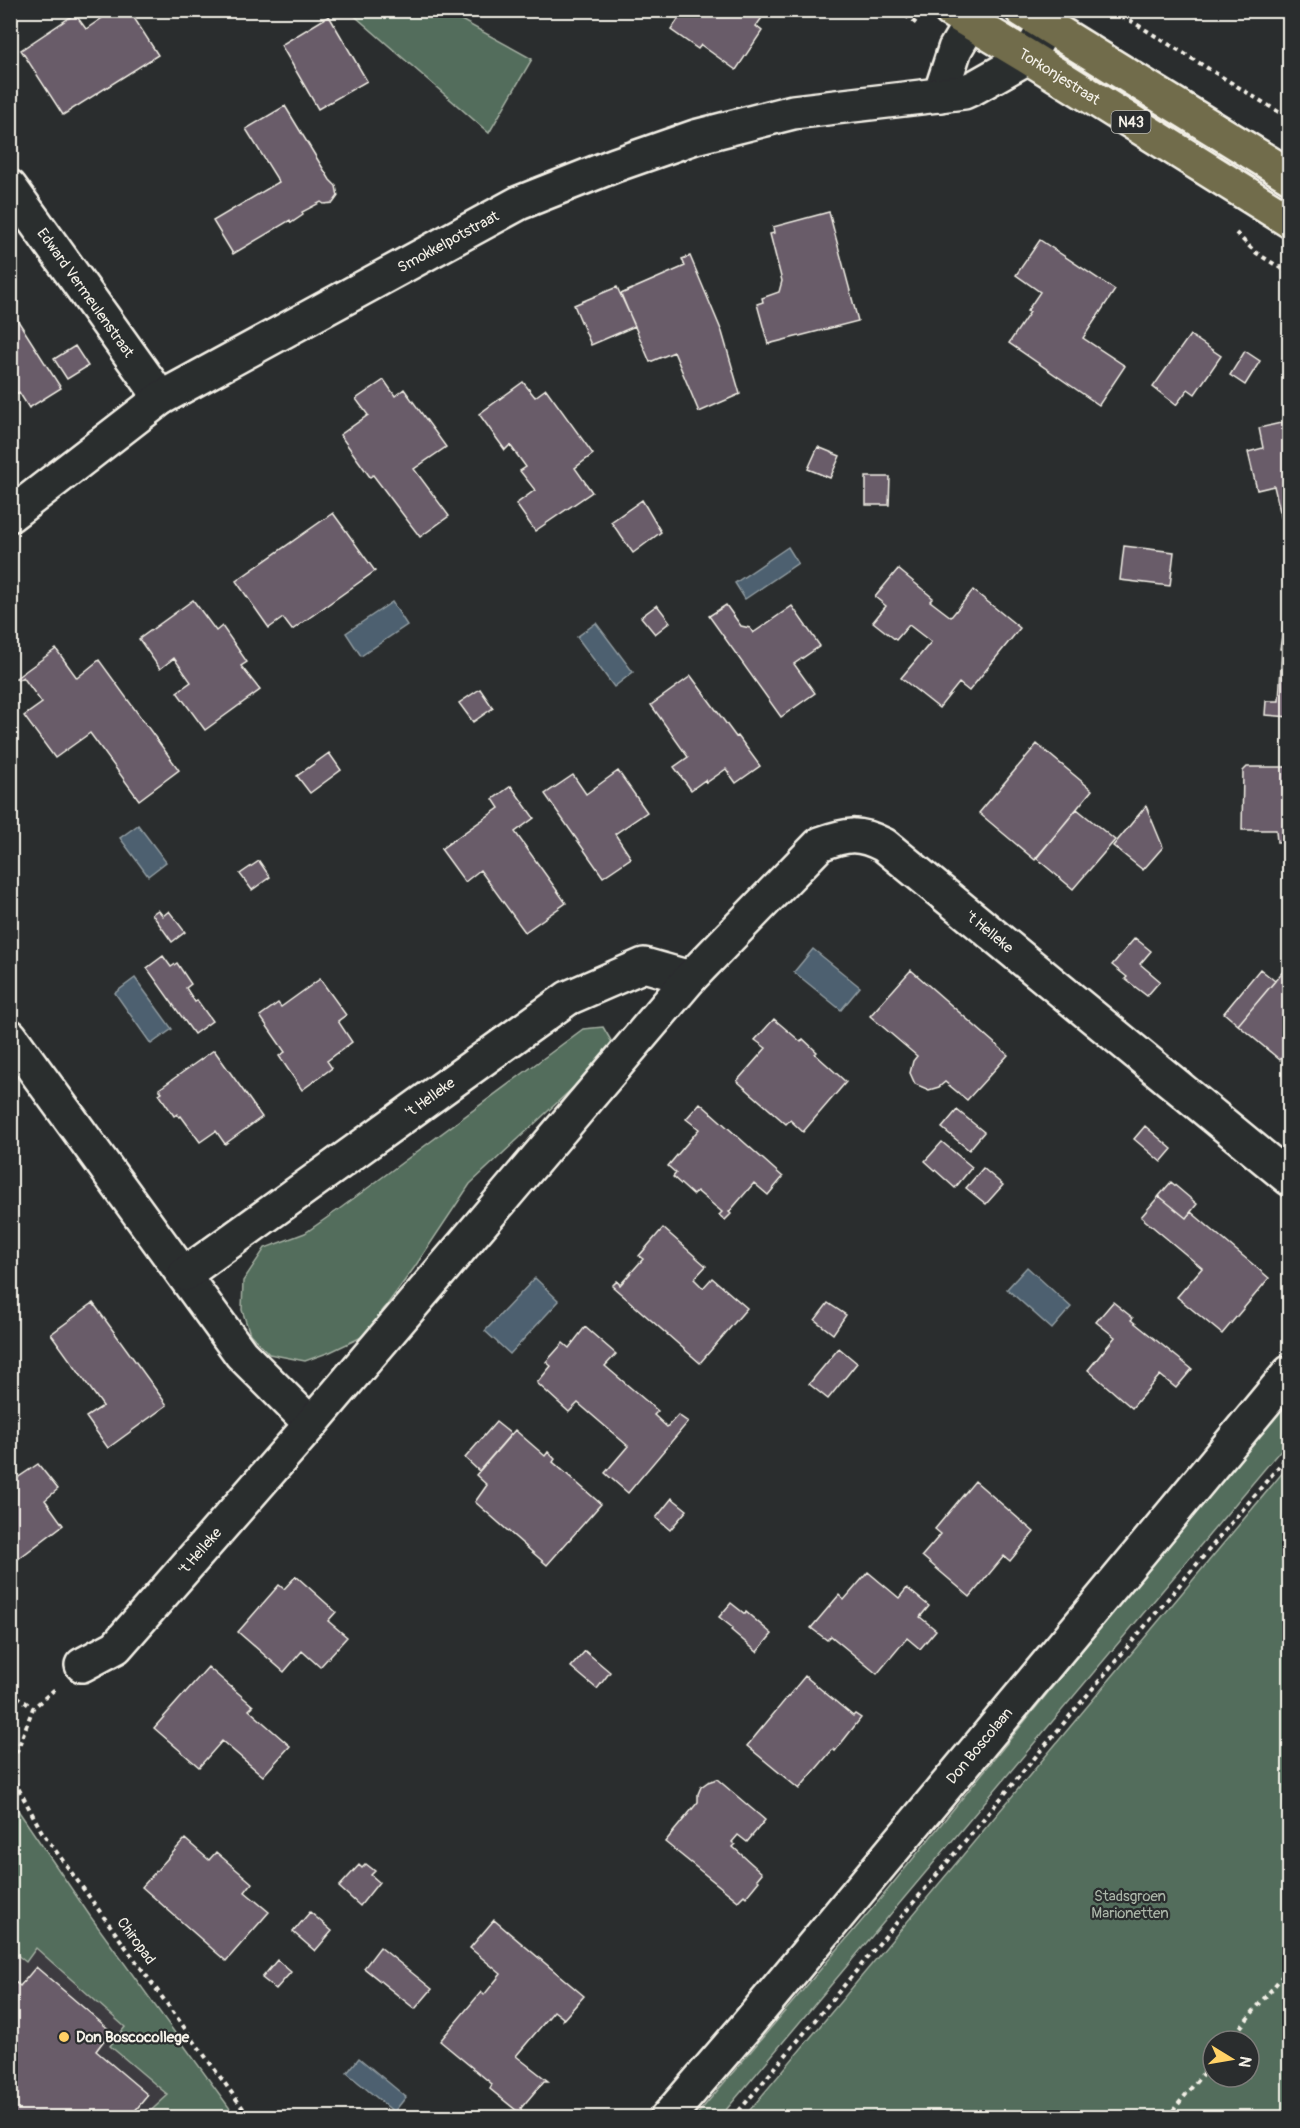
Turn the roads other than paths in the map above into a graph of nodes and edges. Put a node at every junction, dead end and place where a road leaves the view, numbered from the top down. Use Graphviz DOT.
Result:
graph roads {
  1 [pos="966,15"];
  2 [pos="1034,18"];
  3 [pos="1028,57"];
  4 [pos="940,95"];
  5 [pos="1290,176"];
  6 [pos="10,187"];
  7 [pos="1290,221"];
  8 [pos="161,398"];
  9 [pos="10,515"];
  10 [pos="690,978"];
  11 [pos="10,1036"];
  12 [pos="1290,1179"];
  13 [pos="184,1274"];
  14 [pos="1290,1372"];
  15 [pos="311,1424"];
  16 [pos="82,1665"];
  17 [pos="668,2118"];
  1 -- 3 [label="main road, Torkonjestraat / N43"];
  1 -- 4 [label="street"];
  2 -- 3 [label="street"];
  2 -- 5 [label="main road, N43"];
  3 -- 4 [label="street, Smokkelpotstraat"];
  3 -- 7 [label="main road, Torkonjestraat / N43"];
  4 -- 8 [label="street, Smokkelpotstraat"];
  6 -- 8 [label="street, Edward Vermeulenstraat"];
  8 -- 9 [label="street, Smokkelpotstraat"];
  10 -- 12 [label="street, 't Helleke"];
  10 -- 13 [label="street, 't Helleke"];
  10 -- 15 [label="street, 't Helleke"];
  11 -- 13 [label="street"];
  13 -- 15 [label="street"];
  14 -- 17 [label="street, Don Boscolaan"];
  15 -- 16 [label="street, 't Helleke"];
}
